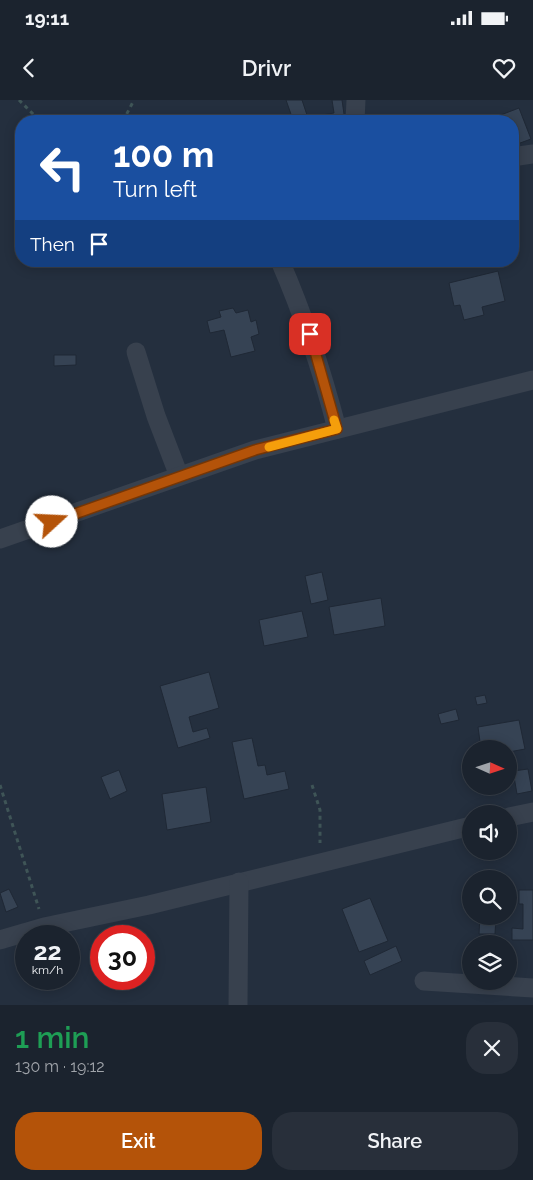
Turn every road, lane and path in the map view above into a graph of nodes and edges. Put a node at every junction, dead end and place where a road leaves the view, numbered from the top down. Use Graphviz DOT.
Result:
graph roads {
  1 [pos="19,100"];
  2 [pos="134,100"];
  3 [pos="356,100"];
  4 [pos="34,115"];
  5 [pos="127,115"];
  6 [pos="355,115"];
  7 [pos="533,154"];
  8 [pos="519,156"];
  9 [pos="283,267"];
  10 [pos="136,352"];
  11 [pos="533,380"];
  12 [pos="337,429"];
  13 [pos="178,476"];
  14 [pos="0,539"];
  15 [pos="0,785"];
  16 [pos="312,785"];
  17 [pos="533,812"];
  18 [pos="517,815"];
  19 [pos="462,828"];
  20 [pos="321,863"];
  21 [pos="238,882"];
  22 [pos="43,925"];
  23 [pos="53,925"];
  24 [pos="15,936"];
  25 [pos="0,940"];
  26 [pos="424,981"];
  27 [pos="533,988"];
  28 [pos="238,1005"];
  1 -- 4 [label="path"];
  2 -- 5 [label="path"];
  3 -- 6 [label="street"];
  7 -- 8 [label="street"];
  9 -- 12 [label="street"];
  10 -- 13 [label="street"];
  11 -- 12 [label="street"];
  12 -- 13 [label="street"];
  13 -- 14 [label="street"];
  15 -- 22 [label="path"];
  16 -- 20 [label="path"];
  17 -- 18 [label="street"];
  19 -- 20 [label="street"];
  20 -- 21 [label="street"];
  21 -- 23 [label="street"];
  21 -- 28 [label="street"];
  24 -- 25 [label="street"];
  26 -- 27 [label="street"];
}
